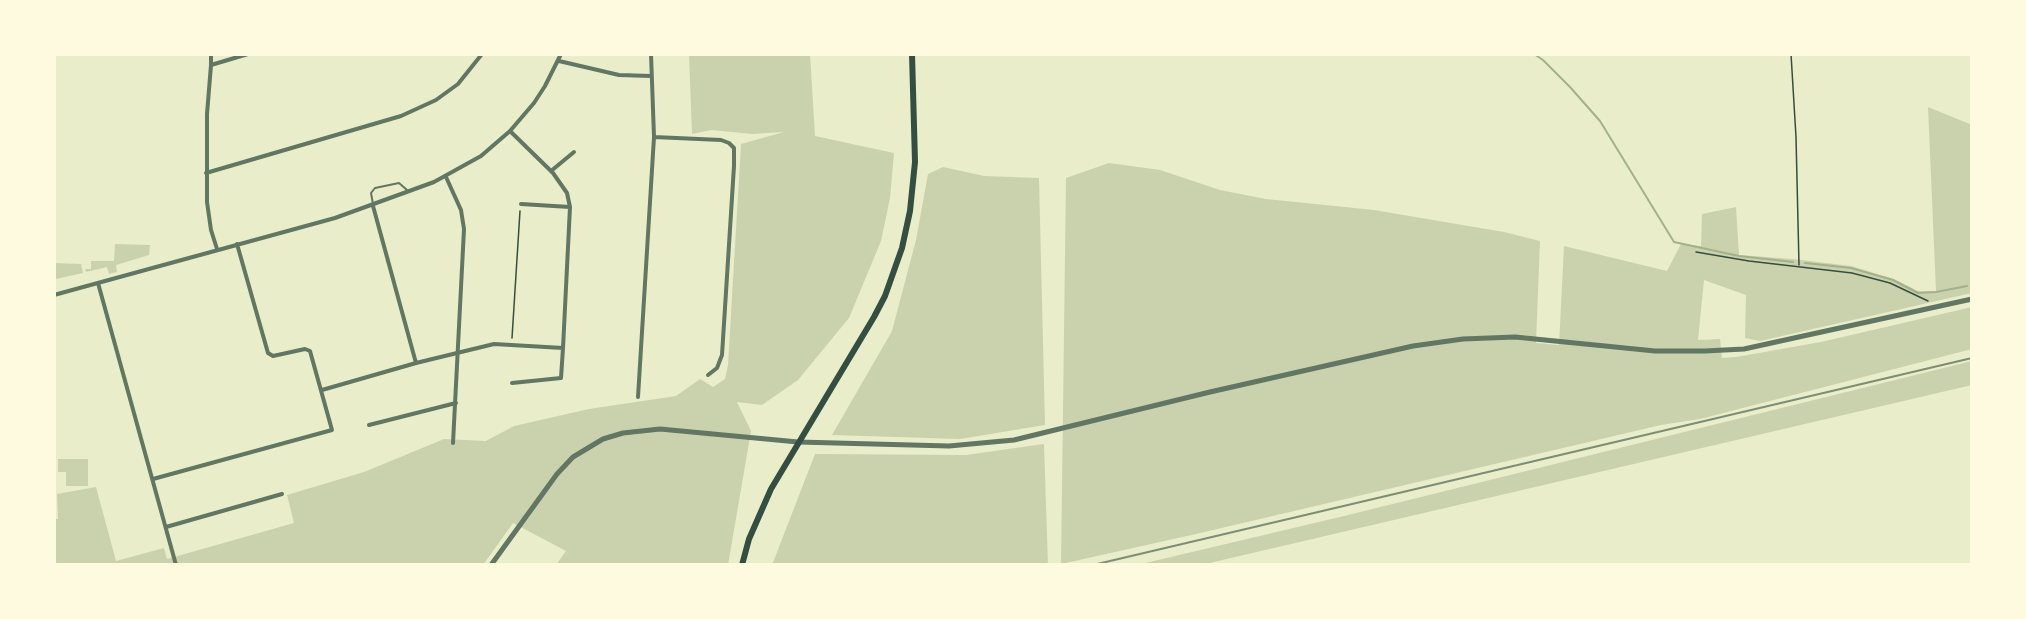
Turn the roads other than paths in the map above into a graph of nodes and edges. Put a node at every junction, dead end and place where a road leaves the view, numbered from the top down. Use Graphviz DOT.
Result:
graph roads {
  1 [pos="211,54"];
  2 [pos="248,54"];
  3 [pos="482,54"];
  4 [pos="561,54"];
  5 [pos="651,54"];
  6 [pos="912,54"];
  7 [pos="559,61"];
  8 [pos="211,65"];
  9 [pos="651,76"];
  10 [pos="510,131"];
  11 [pos="654,137"];
  12 [pos="574,152"];
  13 [pos="551,171"];
  14 [pos="206,173"];
  15 [pos="446,177"];
  16 [pos="409,192"];
  17 [pos="521,204"];
  18 [pos="373,206"];
  19 [pos="570,207"];
  20 [pos="237,244"];
  21 [pos="217,249"];
  22 [pos="98,283"];
  23 [pos="54,295"];
  24 [pos="1972,299"];
  25 [pos="562,348"];
  26 [pos="458,354"];
  27 [pos="416,363"];
  28 [pos="708,375"];
  29 [pos="512,383"];
  30 [pos="322,390"];
  31 [pos="638,397"];
  32 [pos="456,403"];
  33 [pos="369,425"];
  34 [pos="798,442"];
  35 [pos="453,443"];
  36 [pos="153,479"];
  37 [pos="282,494"];
  38 [pos="166,527"];
  39 [pos="176,565"];
  40 [pos="491,565"];
  41 [pos="742,565"];
  1 -- 8 [label="street"];
  2 -- 8 [label="street"];
  3 -- 14 [label="street"];
  4 -- 7 [label="street"];
  5 -- 9 [label="street"];
  6 -- 34 [label="main road"];
  7 -- 9 [label="street"];
  7 -- 10 [label="street"];
  8 -- 14 [label="street"];
  9 -- 11 [label="street"];
  10 -- 13 [label="street"];
  10 -- 15 [label="street"];
  11 -- 28 [label="street"];
  11 -- 31 [label="street"];
  12 -- 13 [label="street"];
  13 -- 19 [label="street"];
  14 -- 21 [label="street"];
  15 -- 16 [label="street"];
  15 -- 26 [label="street"];
  16 -- 18 [label="street"];
  16 -- 18 [label="lane"];
  17 -- 19 [label="street"];
  18 -- 20 [label="street"];
  18 -- 27 [label="street"];
  19 -- 25 [label="street"];
  20 -- 21 [label="street"];
  20 -- 30 [label="street"];
  21 -- 22 [label="street"];
  22 -- 23 [label="street"];
  22 -- 36 [label="street"];
  24 -- 34 [label="street"];
  25 -- 26 [label="street"];
  25 -- 29 [label="street"];
  26 -- 27 [label="street"];
  26 -- 32 [label="street"];
  27 -- 30 [label="street"];
  30 -- 36 [label="street"];
  32 -- 33 [label="street"];
  32 -- 35 [label="street"];
  34 -- 40 [label="street"];
  34 -- 41 [label="main road"];
  36 -- 38 [label="street"];
  37 -- 38 [label="street"];
  38 -- 39 [label="street"];
}
